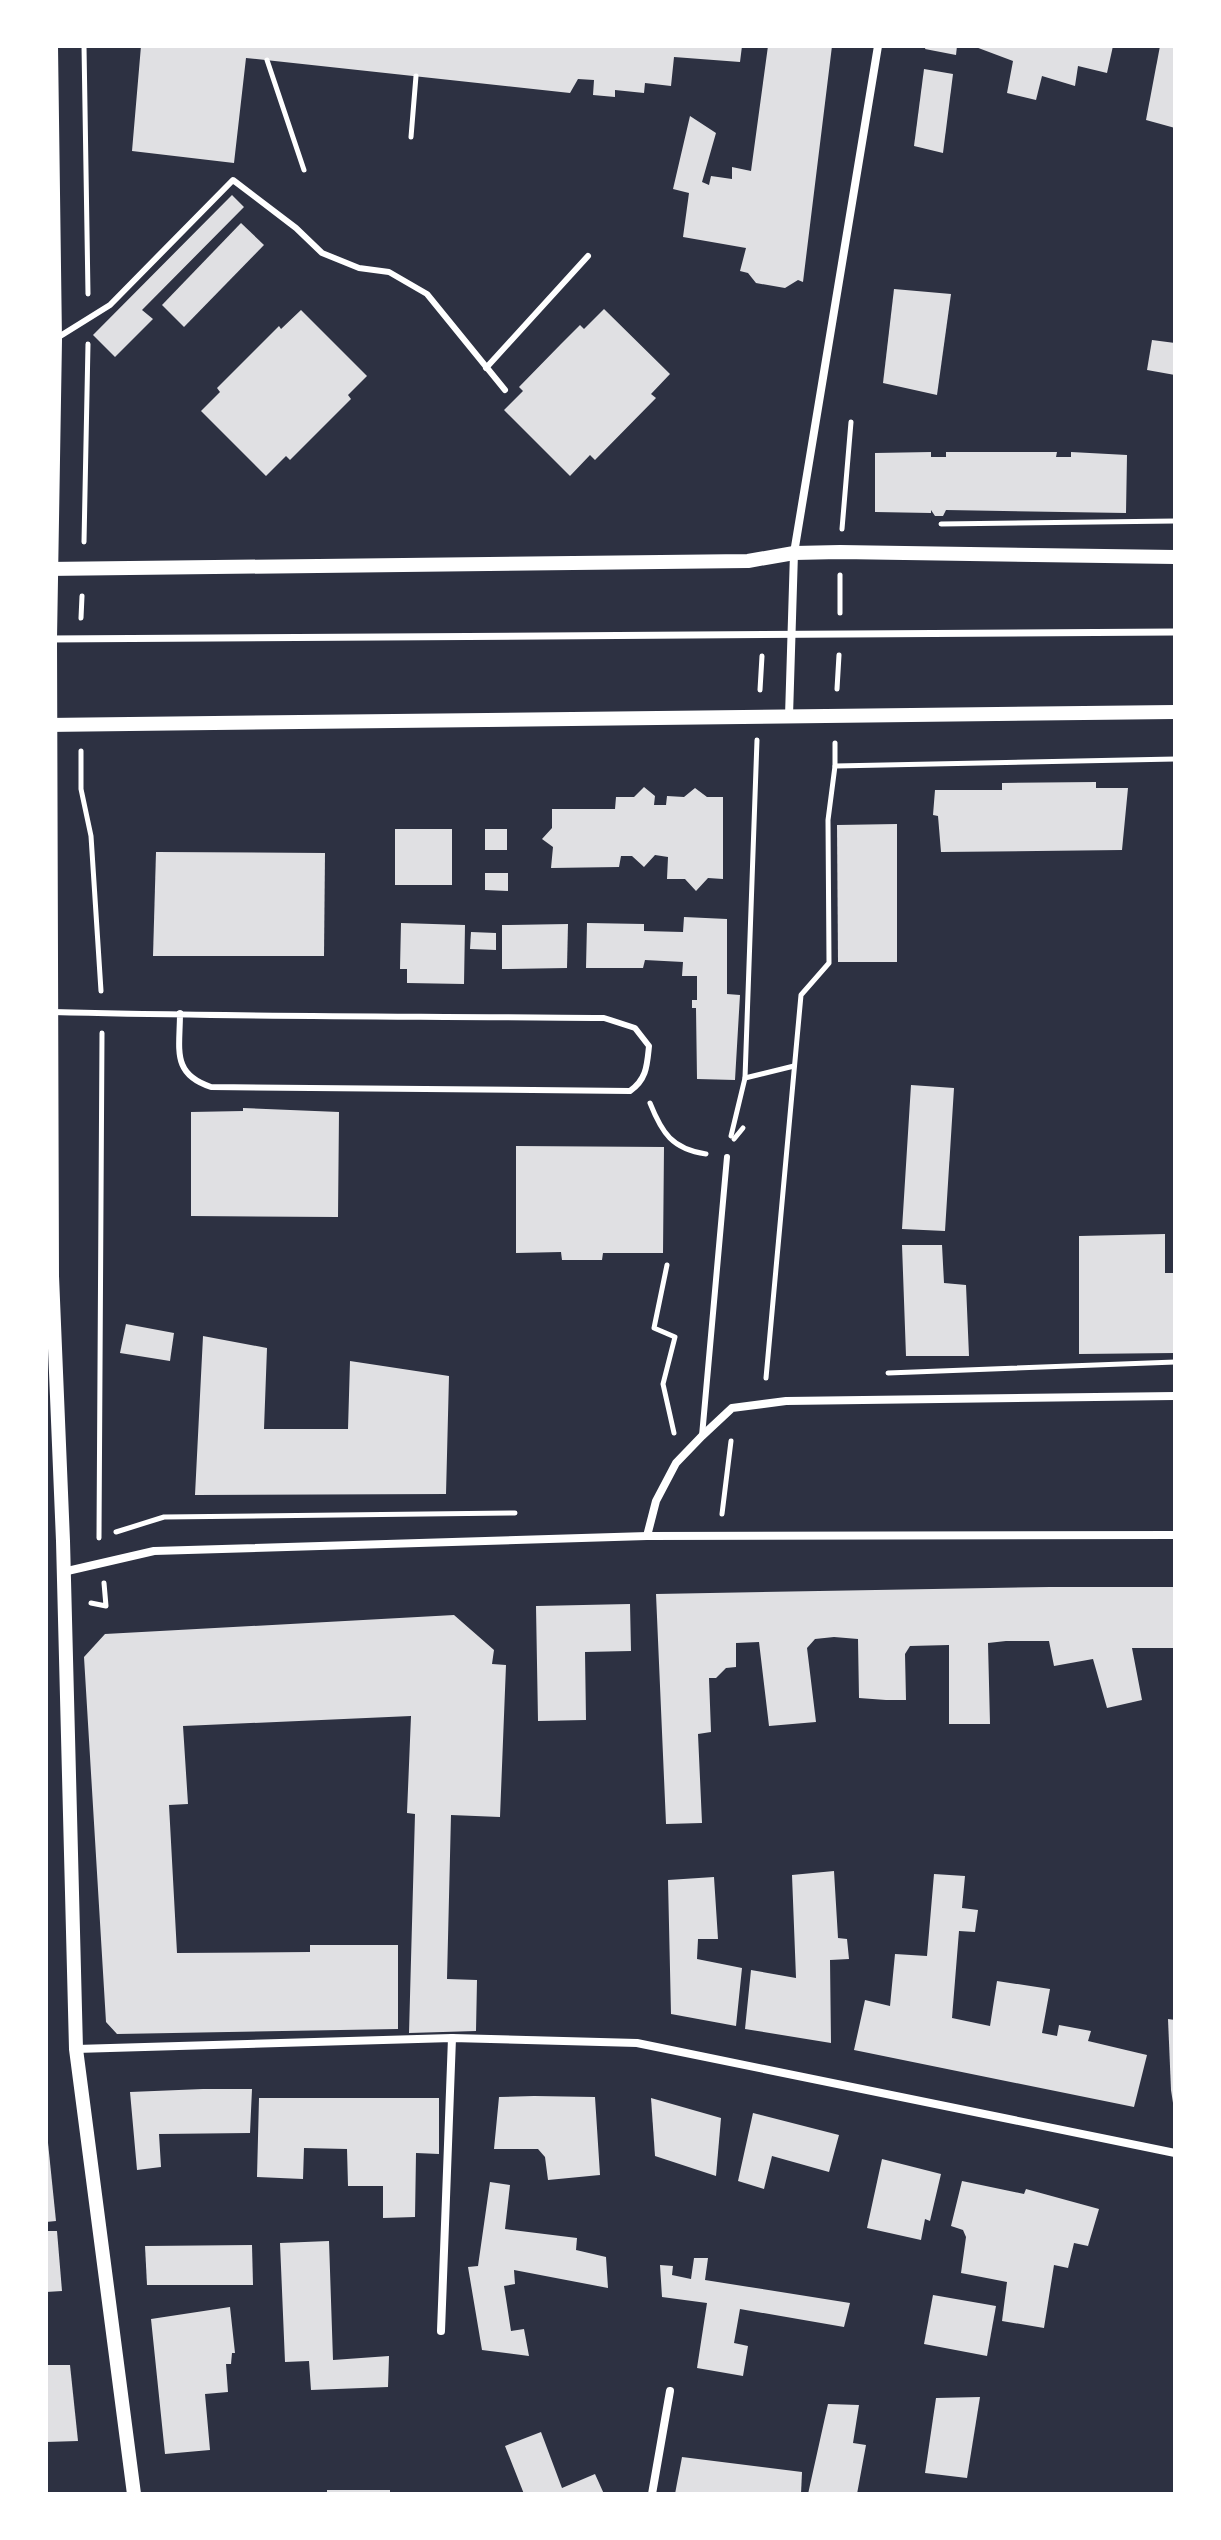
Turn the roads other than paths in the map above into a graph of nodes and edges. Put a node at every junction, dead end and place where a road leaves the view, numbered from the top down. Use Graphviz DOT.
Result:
graph roads {
  1 [pos="51,46"];
  2 [pos="878,46"];
  3 [pos="588,256"];
  4 [pos="55,340"];
  5 [pos="486,368"];
  6 [pos="50,385"];
  7 [pos="505,390"];
  8 [pos="794,553"];
  9 [pos="1175,557"];
  10 [pos="49,569"];
  11 [pos="1175,632"];
  12 [pos="792,636"];
  13 [pos="48,639"];
  14 [pos="1175,712"];
  15 [pos="789,716"];
  16 [pos="49,725"];
  17 [pos="49,887"];
  18 [pos="53,1012"];
  19 [pos="180,1013"];
  20 [pos="727,1157"];
  21 [pos="49,1275"];
  22 [pos="1175,1396"];
  23 [pos="702,1436"];
  24 [pos="1175,1535"];
  25 [pos="647,1536"];
  26 [pos="63,1572"];
  27 [pos="46,1575"];
  28 [pos="452,2038"];
  29 [pos="76,2049"];
  30 [pos="1175,2153"];
  31 [pos="441,2331"];
  32 [pos="670,2391"];
  33 [pos="134,2494"];
  34 [pos="652,2494"];
  1 -- 4 [label="street"];
  2 -- 8 [label="street"];
  3 -- 5 [label="lane"];
  4 -- 5 [label="lane"];
  4 -- 6 [label="street"];
  5 -- 7 [label="lane"];
  6 -- 10 [label="street"];
  8 -- 9 [label="street"];
  8 -- 10 [label="street"];
  8 -- 12 [label="street"];
  10 -- 13 [label="street"];
  11 -- 12 [label="street"];
  12 -- 13 [label="street"];
  12 -- 15 [label="street"];
  13 -- 16 [label="street"];
  14 -- 15 [label="street"];
  15 -- 16 [label="street"];
  16 -- 17 [label="street"];
  17 -- 18 [label="street"];
  18 -- 19 [label="lane"];
  18 -- 21 [label="street"];
  19 -- 19 [label="lane"];
  20 -- 23 [label="lane"];
  21 -- 26 [label="street"];
  22 -- 23 [label="street"];
  23 -- 25 [label="street"];
  24 -- 25 [label="street"];
  25 -- 26 [label="street"];
  26 -- 27 [label="street"];
  26 -- 29 [label="street"];
  28 -- 29 [label="street"];
  28 -- 30 [label="street"];
  28 -- 31 [label="street"];
  29 -- 33 [label="street"];
  32 -- 34 [label="street"];
}
